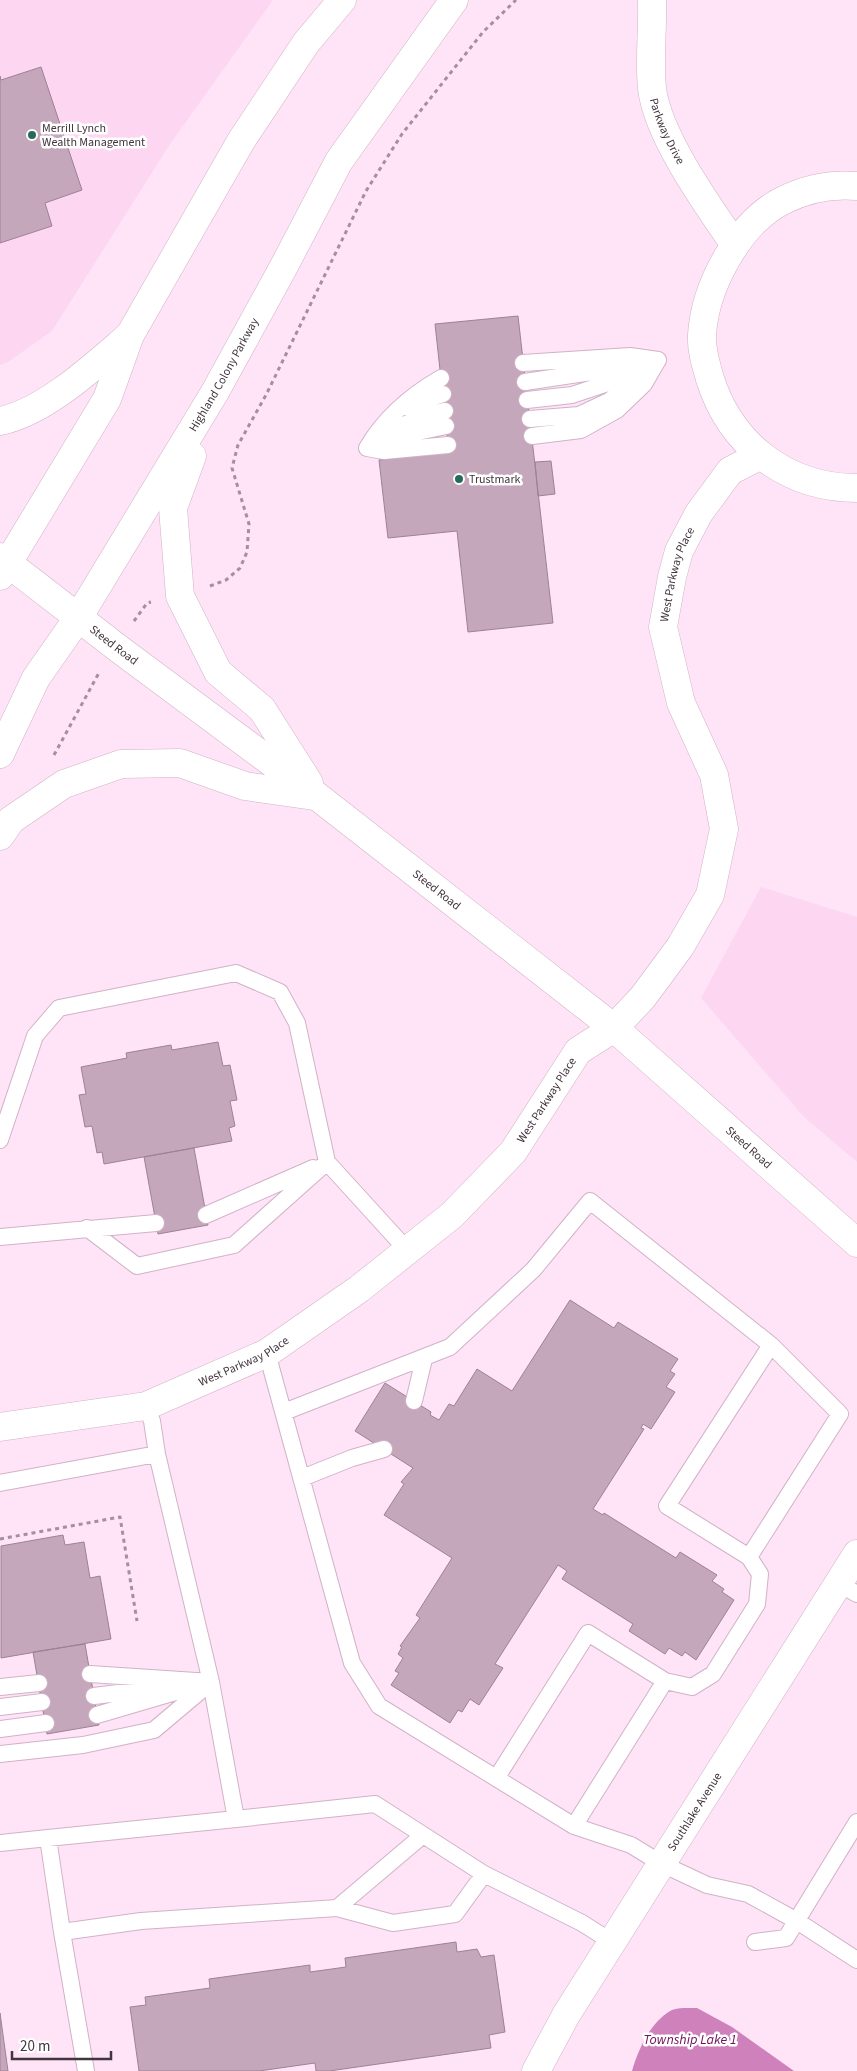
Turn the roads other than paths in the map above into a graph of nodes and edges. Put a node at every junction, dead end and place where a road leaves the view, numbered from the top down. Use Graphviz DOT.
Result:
graph roads {
  1 [pos="342,0"];
  2 [pos="454,0"];
  3 [pos="652,0"];
  4 [pos="857,186"];
  5 [pos="736,245"];
  6 [pos="130,335"];
  7 [pos="658,360"];
  8 [pos="523,363"];
  9 [pos="525,382"];
  10 [pos="442,386"];
  11 [pos="214,392"];
  12 [pos="527,400"];
  13 [pos="446,419"];
  14 [pos="530,419"];
  15 [pos="0,421"];
  16 [pos="532,436"];
  17 [pos="448,445"];
  18 [pos="367,448"];
  19 [pos="759,456"];
  20 [pos="857,488"];
  21 [pos="3,565"];
  22 [pos="78,618"];
  23 [pos="0,754"];
  24 [pos="318,797"];
  25 [pos="0,836"];
  26 [pos="614,1028"];
  27 [pos="0,1140"];
  28 [pos="326,1162"];
  29 [pos="206,1215"];
  30 [pos="156,1224"];
  31 [pos="87,1228"];
  32 [pos="0,1237"];
  33 [pos="857,1243"];
  34 [pos="408,1251"];
  35 [pos="770,1345"];
  36 [pos="267,1353"];
  37 [pos="424,1358"];
  38 [pos="414,1401"];
  39 [pos="146,1406"];
  40 [pos="284,1412"];
  41 [pos="0,1427"];
  42 [pos="384,1449"];
  43 [pos="156,1454"];
  44 [pos="302,1478"];
  45 [pos="0,1484"];
  46 [pos="857,1554"];
  47 [pos="750,1557"];
  48 [pos="848,1589"];
  49 [pos="90,1674"];
  50 [pos="665,1681"];
  51 [pos="211,1682"];
  52 [pos="39,1683"];
  53 [pos="0,1687"];
  54 [pos="94,1696"];
  55 [pos="42,1702"];
  56 [pos="0,1707"];
  57 [pos="97,1715"];
  58 [pos="46,1723"];
  59 [pos="0,1728"];
  60 [pos="0,1754"];
  61 [pos="497,1777"];
  62 [pos="236,1819"];
  63 [pos="857,1822"];
  64 [pos="574,1826"];
  65 [pos="422,1836"];
  66 [pos="48,1838"];
  67 [pos="0,1843"];
  68 [pos="662,1864"];
  69 [pos="484,1874"];
  70 [pos="337,1908"];
  71 [pos="796,1921"];
  72 [pos="62,1932"];
  73 [pos="612,1942"];
  74 [pos="755,1942"];
  75 [pos="857,1960"];
  76 [pos="86,2071"];
  77 [pos="536,2071"];
  1 -- 6 [label="street"];
  2 -- 11 [label="street, Highland Colony Parkway"];
  3 -- 5 [label="street, Parkway Drive"];
  4 -- 5 [label="street"];
  5 -- 19 [label="street"];
  6 -- 15 [label="street"];
  6 -- 21 [label="street"];
  7 -- 8 [label="lane"];
  7 -- 9 [label="lane"];
  7 -- 12 [label="lane"];
  7 -- 14 [label="lane"];
  7 -- 16 [label="lane"];
  10 -- 18 [label="lane"];
  11 -- 22 [label="street, Highland Colony Parkway"];
  11 -- 24 [label="street"];
  13 -- 18 [label="lane"];
  17 -- 18 [label="lane"];
  19 -- 20 [label="street"];
  19 -- 26 [label="street, West Parkway Place"];
  21 -- 22 [label="street, Steed Road"];
  22 -- 23 [label="street, Highland Colony Parkway"];
  22 -- 24 [label="street, Steed Road"];
  24 -- 25 [label="street"];
  24 -- 26 [label="street, Steed Road"];
  26 -- 33 [label="street, Steed Road"];
  26 -- 34 [label="street, West Parkway Place"];
  27 -- 28 [label="lane"];
  28 -- 29 [label="lane"];
  28 -- 31 [label="lane"];
  28 -- 34 [label="lane"];
  30 -- 31 [label="lane"];
  31 -- 32 [label="lane"];
  34 -- 36 [label="street, West Parkway Place"];
  35 -- 37 [label="lane"];
  35 -- 47 [label="lane"];
  35 -- 47 [label="lane"];
  36 -- 39 [label="street, West Parkway Place"];
  36 -- 40 [label="lane"];
  37 -- 38 [label="lane"];
  37 -- 40 [label="lane"];
  39 -- 41 [label="street, West Parkway Place"];
  39 -- 43 [label="lane"];
  40 -- 44 [label="lane"];
  42 -- 44 [label="lane"];
  43 -- 45 [label="lane"];
  43 -- 51 [label="lane"];
  44 -- 61 [label="lane"];
  46 -- 48 [label="street, Southlake Avenue"];
  47 -- 50 [label="lane"];
  48 -- 68 [label="street, Southlake Avenue"];
  49 -- 51 [label="lane"];
  50 -- 61 [label="lane"];
  50 -- 64 [label="lane"];
  51 -- 54 [label="lane"];
  51 -- 57 [label="lane"];
  51 -- 60 [label="lane"];
  51 -- 62 [label="lane"];
  52 -- 53 [label="lane"];
  55 -- 56 [label="lane"];
  58 -- 59 [label="lane"];
  61 -- 64 [label="lane"];
  62 -- 65 [label="lane"];
  62 -- 66 [label="lane"];
  63 -- 71 [label="lane"];
  64 -- 68 [label="lane"];
  65 -- 69 [label="lane"];
  65 -- 70 [label="lane"];
  66 -- 67 [label="lane"];
  66 -- 72 [label="lane"];
  68 -- 71 [label="lane"];
  68 -- 73 [label="street, Southlake Avenue"];
  69 -- 70 [label="lane"];
  69 -- 73 [label="lane"];
  70 -- 72 [label="lane"];
  71 -- 74 [label="lane"];
  71 -- 75 [label="lane"];
  72 -- 76 [label="lane"];
  73 -- 77 [label="street, Southlake Avenue"];
}
